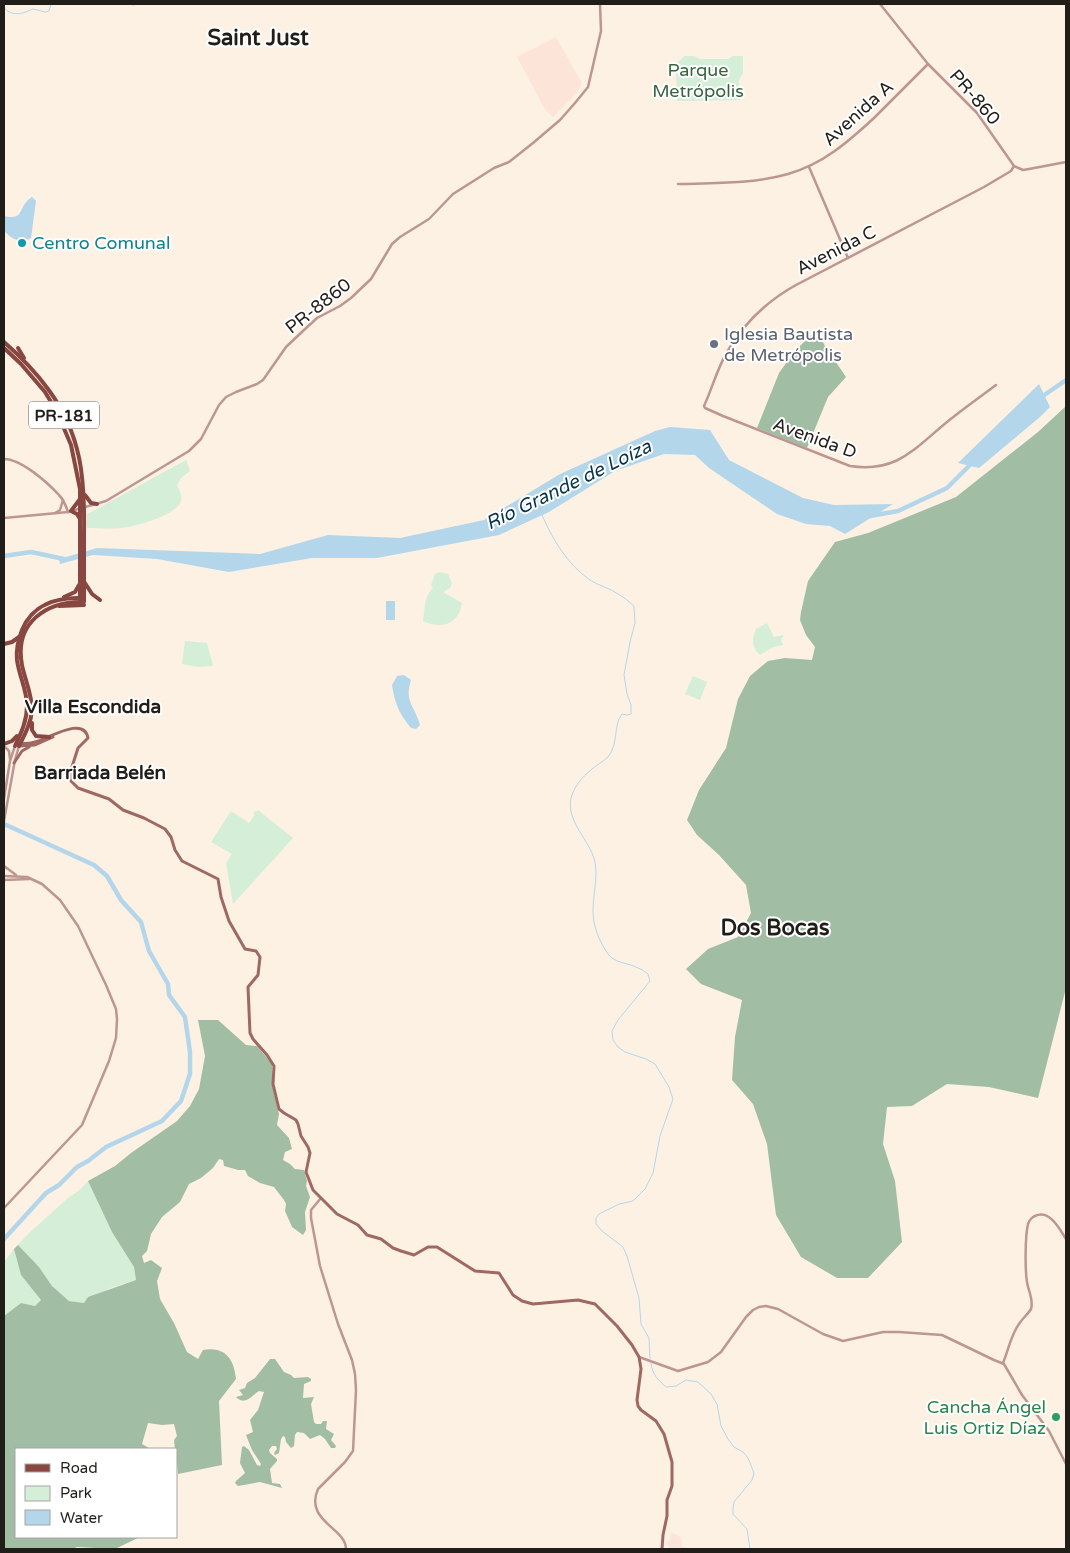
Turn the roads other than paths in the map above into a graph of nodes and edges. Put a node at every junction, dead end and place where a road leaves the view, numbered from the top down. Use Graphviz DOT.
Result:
graph roads {
  1 [pos="600,4"];
  2 [pos="880,4"];
  3 [pos="928,64"];
  4 [pos="1066,162"];
  5 [pos="1014,166"];
  6 [pos="809,167"];
  7 [pos="678,184"];
  8 [pos="848,258"];
  9 [pos="4,342"];
  10 [pos="4,348"];
  11 [pos="18,348"];
  12 [pos="26,362"];
  13 [pos="996,385"];
  14 [pos="708,397"];
  15 [pos="4,458"];
  16 [pos="84,494"];
  17 [pos="80,499"];
  18 [pos="63,500"];
  19 [pos="96,504"];
  20 [pos="83,508"];
  21 [pos="70,511"];
  22 [pos="53,514"];
  23 [pos="4,518"];
  24 [pos="82,521"];
  25 [pos="82,581"];
  26 [pos="100,600"];
  27 [pos="83,601"];
  28 [pos="49,602"];
  29 [pos="19,637"];
  30 [pos="5,644"];
  31 [pos="16,655"];
  32 [pos="32,710"];
  33 [pos="23,728"];
  34 [pos="56,735"];
  35 [pos="49,737"];
  36 [pos="4,745"];
  37 [pos="17,745"];
  38 [pos="33,746"];
  39 [pos="12,762"];
  40 [pos="4,799"];
  41 [pos="4,821"];
  42 [pos="4,866"];
  43 [pos="20,876"];
  44 [pos="4,878"];
  45 [pos="30,879"];
  46 [pos="321,1198"];
  47 [pos="4,1208"];
  48 [pos="1066,1239"];
  49 [pos="638,1357"];
  50 [pos="1003,1364"];
  51 [pos="1066,1464"];
  52 [pos="346,1549"];
  53 [pos="662,1549"];
  1 -- 19 [label="street, PR-8860 / PR-8860"];
  2 -- 3 [label="street, PR-860 / PR-860"];
  3 -- 5 [label="street, PR-860 / PR-860"];
  3 -- 6 [label="street, Avenida A"];
  4 -- 5 [label="street"];
  5 -- 8 [label="street, Avenida C"];
  6 -- 7 [label="street, Avenida A"];
  6 -- 8 [label="street"];
  8 -- 14 [label="street, Avenida C"];
  9 -- 12 [label="main road, PR-181"];
  10 -- 17 [label="main road, PR-181"];
  11 -- 12 [label="main road"];
  12 -- 16 [label="main road, PR-181"];
  13 -- 14 [label="street, Avenida D"];
  15 -- 18 [label="street"];
  16 -- 19 [label="main road"];
  16 -- 20 [label="main road, PR-181"];
  17 -- 20 [label="main road, PR-181"];
  17 -- 21 [label="main road"];
  18 -- 21 [label="street"];
  18 -- 22 [label="street"];
  19 -- 20 [label="street, PR-8860 / PR-8860"];
  20 -- 21 [label="street, PR-8860"];
  20 -- 24 [label="main road, PR-181"];
  21 -- 22 [label="street, PR-8860"];
  21 -- 24 [label="main road"];
  22 -- 23 [label="street, PR-8860"];
  24 -- 25 [label="main road, PR-181"];
  25 -- 26 [label="main road"];
  25 -- 27 [label="main road, PR-181"];
  25 -- 28 [label="main road"];
  27 -- 28 [label="main road"];
  27 -- 32 [label="main road"];
  28 -- 29 [label="main road"];
  29 -- 30 [label="main road"];
  29 -- 31 [label="main road"];
  30 -- 31 [label="main road"];
  31 -- 33 [label="main road"];
  32 -- 35 [label="main road"];
  32 -- 37 [label="main road"];
  33 -- 36 [label="main road"];
  33 -- 37 [label="main road"];
  34 -- 35 [label="main road"];
  34 -- 38 [label="main road"];
  34 -- 46 [label="main road"];
  35 -- 37 [label="main road"];
  36 -- 39 [label="street"];
  37 -- 38 [label="main road"];
  37 -- 39 [label="street"];
  38 -- 39 [label="main road"];
  39 -- 40 [label="street"];
  39 -- 41 [label="street"];
  42 -- 43 [label="street"];
  43 -- 44 [label="street"];
  43 -- 45 [label="street"];
  44 -- 45 [label="street"];
  45 -- 47 [label="street"];
  46 -- 49 [label="main road"];
  46 -- 52 [label="street"];
  48 -- 50 [label="street"];
  49 -- 50 [label="street"];
  49 -- 53 [label="main road"];
  50 -- 51 [label="street"];
}
